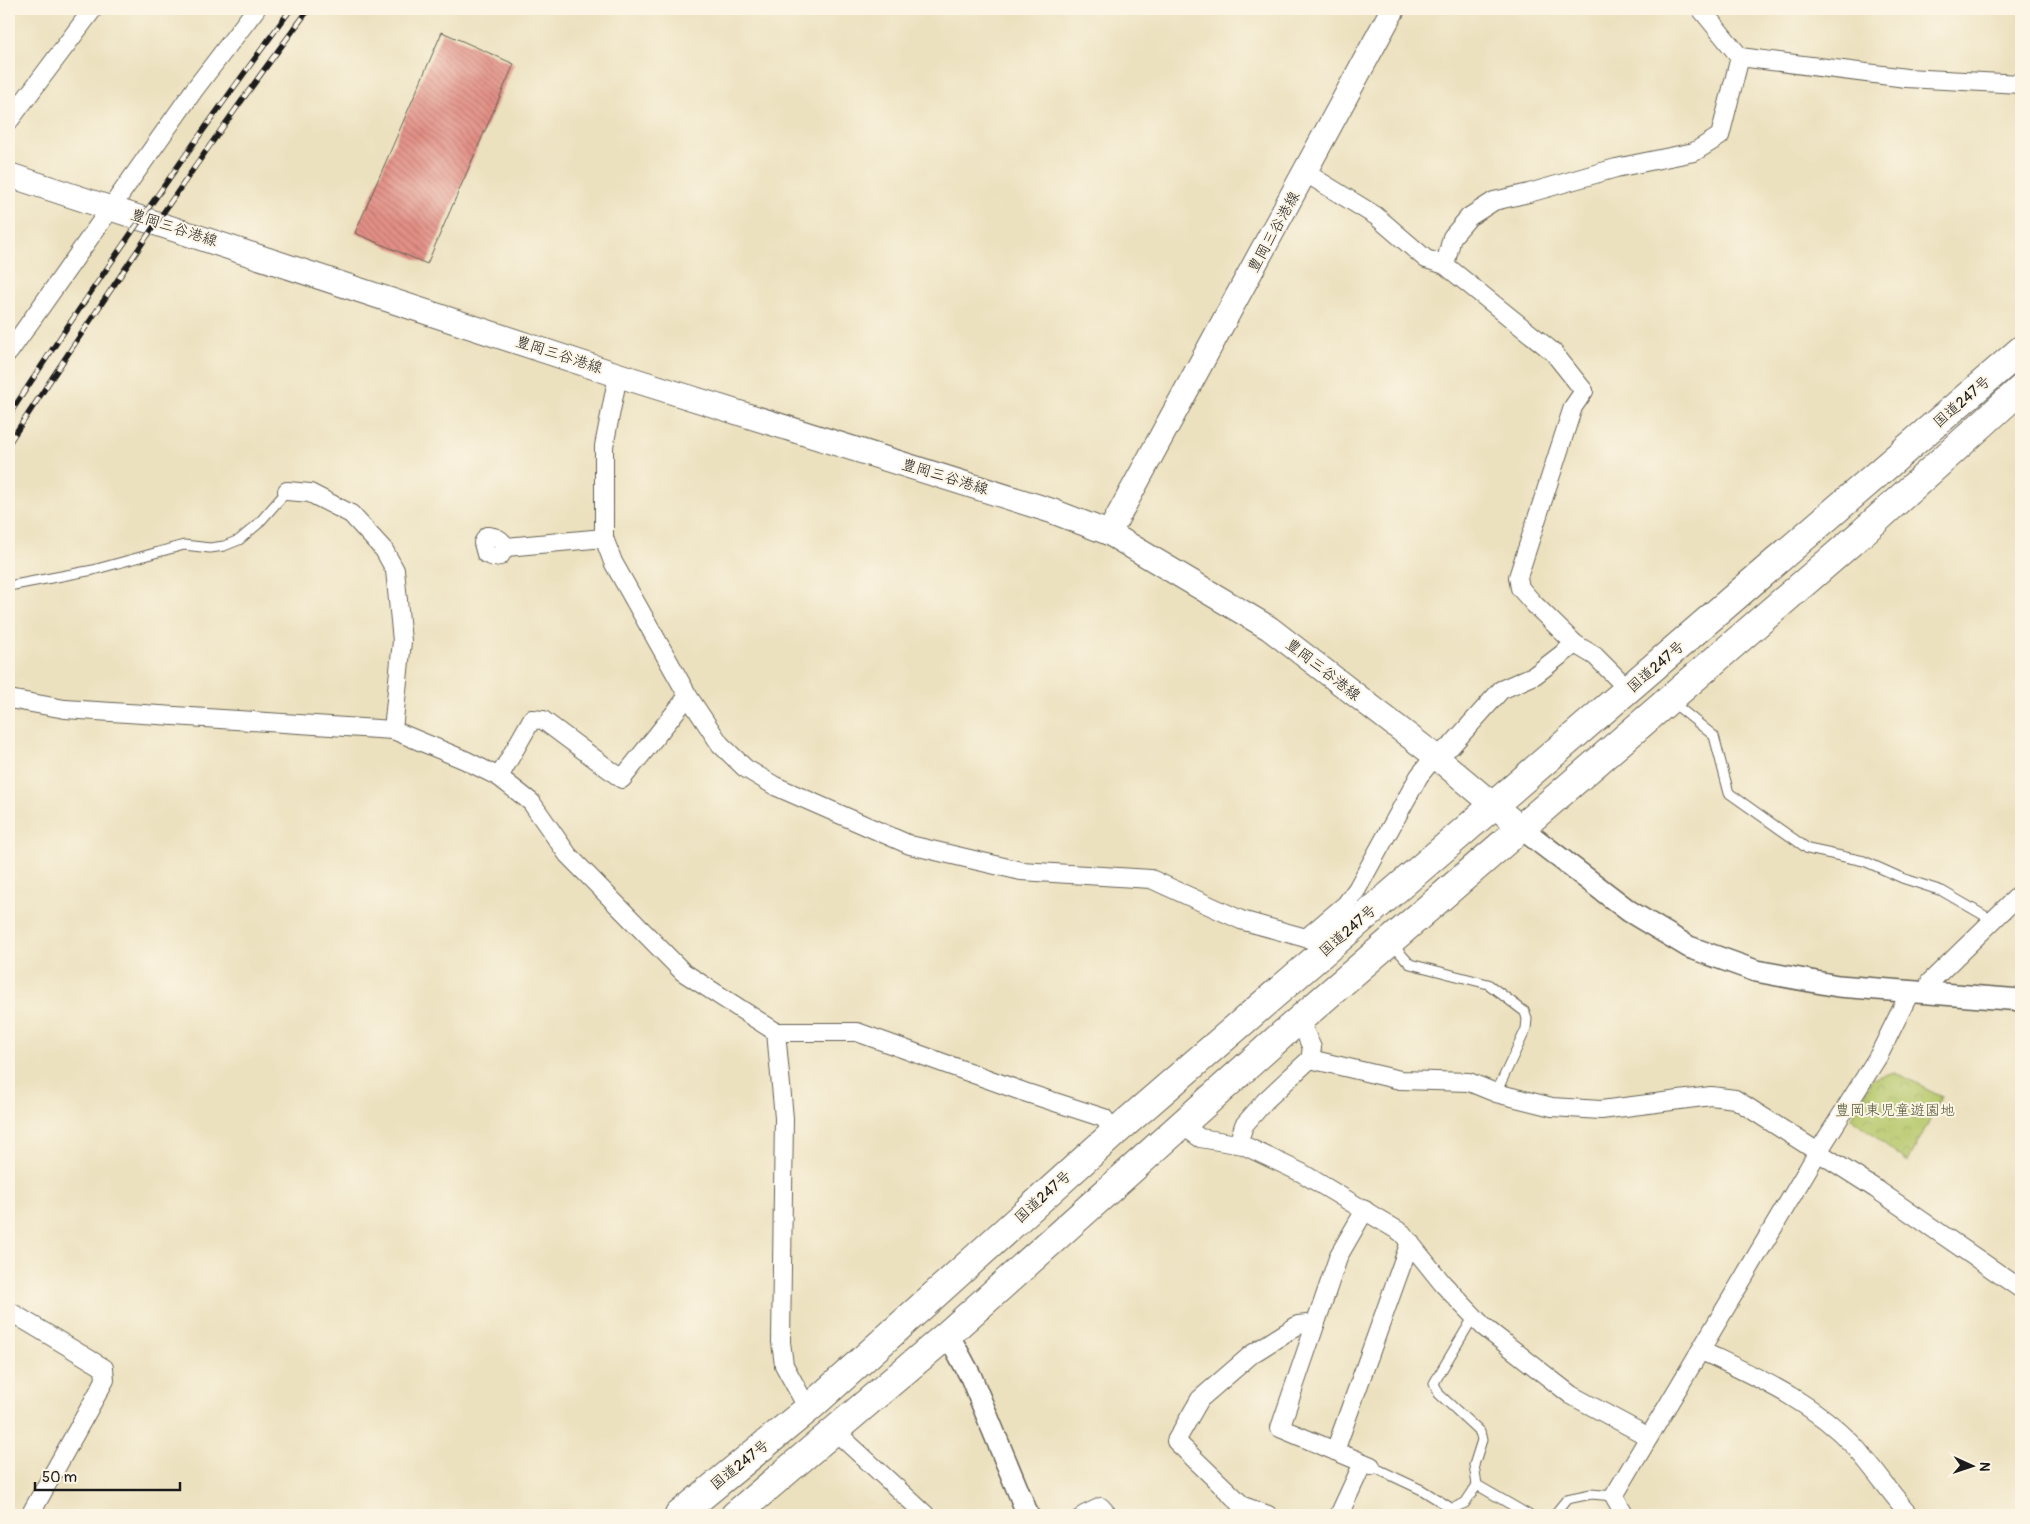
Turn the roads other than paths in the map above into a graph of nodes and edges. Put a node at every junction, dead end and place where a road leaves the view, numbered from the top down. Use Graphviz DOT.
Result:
graph roads {
  1 [pos="93,9"];
  2 [pos="256,9"];
  3 [pos="1393,9"];
  4 [pos="1701,9"];
  5 [pos="1740,57"];
  6 [pos="2021,84"];
  7 [pos="9,121"];
  8 [pos="1306,172"];
  9 [pos="9,175"];
  10 [pos="111,207"];
  11 [pos="1445,265"];
  12 [pos="14,335"];
  13 [pos="2021,350"];
  14 [pos="9,352"];
  15 [pos="618,375"];
  16 [pos="2021,389"];
  17 [pos="287,491"];
  18 [pos="1109,533"];
  19 [pos="604,538"];
  20 [pos="506,547"];
  21 [pos="9,586"];
  22 [pos="1575,644"];
  23 [pos="1628,690"];
  24 [pos="688,696"];
  25 [pos="9,699"];
  26 [pos="1668,699"];
  27 [pos="393,730"];
  28 [pos="1435,756"];
  29 [pos="499,777"];
  30 [pos="1493,804"];
  31 [pos="1521,828"];
  32 [pos="2021,893"];
  33 [pos="1992,920"];
  34 [pos="1319,942"];
  35 [pos="1390,943"];
  36 [pos="1910,992"];
  37 [pos="1931,994"];
  38 [pos="2021,1000"];
  39 [pos="1299,1019"];
  40 [pos="776,1032"];
  41 [pos="1310,1060"];
  42 [pos="1496,1092"];
  43 [pos="1182,1125"];
  44 [pos="1114,1133"];
  45 [pos="1238,1144"];
  46 [pos="1818,1152"];
  47 [pos="1365,1210"];
  48 [pos="1410,1242"];
  49 [pos="2021,1289"];
  50 [pos="11,1316"];
  51 [pos="1474,1316"];
  52 [pos="1316,1323"];
  53 [pos="948,1334"];
  54 [pos="1702,1351"];
  55 [pos="808,1409"];
  56 [pos="836,1432"];
  57 [pos="1649,1437"];
  58 [pos="1335,1451"];
  59 [pos="1367,1464"];
  60 [pos="1477,1486"];
  61 [pos="1614,1496"];
  62 [pos="1451,1508"];
  63 [pos="30,1515"];
  64 [pos="679,1515"];
  65 [pos="735,1515"];
  66 [pos="926,1515"];
  67 [pos="1028,1515"];
  68 [pos="1084,1515"];
  69 [pos="1108,1515"];
  70 [pos="1268,1515"];
  71 [pos="1338,1515"];
  72 [pos="1437,1515"];
  73 [pos="1529,1515"];
  74 [pos="1554,1515"];
  75 [pos="1625,1515"];
  76 [pos="1910,1515"];
  1 -- 7 [label="street"];
  2 -- 10 [label="street"];
  3 -- 8 [label="main road, 豊岡三谷港線"];
  4 -- 5 [label="street"];
  5 -- 6 [label="street"];
  5 -- 11 [label="street"];
  8 -- 11 [label="street"];
  8 -- 18 [label="main road, 豊岡三谷港線"];
  9 -- 10 [label="main road, 豊岡三谷港線"];
  10 -- 12 [label="street"];
  10 -- 15 [label="main road, 豊岡三谷港線"];
  11 -- 22 [label="street"];
  12 -- 14 [label="street"];
  13 -- 23 [label="highway, 国道247号"];
  15 -- 18 [label="main road, 豊岡三谷港線"];
  15 -- 19 [label="street"];
  16 -- 26 [label="highway, 国道247号"];
  17 -- 21 [label="lane"];
  17 -- 27 [label="street"];
  18 -- 28 [label="main road, 豊岡三谷港線"];
  19 -- 20 [label="street"];
  19 -- 24 [label="street"];
  22 -- 23 [label="street"];
  22 -- 28 [label="street"];
  23 -- 30 [label="highway, 国道247号"];
  24 -- 29 [label="street"];
  24 -- 34 [label="street"];
  25 -- 27 [label="street"];
  26 -- 31 [label="highway, 国道247号"];
  26 -- 33 [label="lane"];
  27 -- 29 [label="street"];
  28 -- 30 [label="main road, 豊岡三谷港線"];
  28 -- 34 [label="street"];
  29 -- 40 [label="street"];
  30 -- 31 [label="main road, 豊岡三谷港線"];
  30 -- 34 [label="highway, 国道247号"];
  31 -- 35 [label="highway, 国道247号"];
  31 -- 36 [label="street"];
  32 -- 33 [label="street"];
  33 -- 37 [label="street"];
  34 -- 44 [label="highway, 国道247号"];
  35 -- 39 [label="highway, 国道247号"];
  35 -- 42 [label="lane"];
  36 -- 37 [label="street"];
  36 -- 46 [label="street"];
  37 -- 38 [label="street"];
  39 -- 41 [label="street"];
  39 -- 43 [label="highway, 国道247号"];
  40 -- 44 [label="street"];
  40 -- 55 [label="street"];
  41 -- 42 [label="street"];
  41 -- 45 [label="street"];
  42 -- 46 [label="street"];
  43 -- 45 [label="street"];
  43 -- 53 [label="highway, 国道247号"];
  44 -- 55 [label="highway, 国道247号"];
  45 -- 47 [label="street"];
  46 -- 49 [label="street"];
  46 -- 54 [label="street"];
  47 -- 48 [label="street"];
  47 -- 52 [label="street"];
  48 -- 51 [label="street"];
  48 -- 58 [label="street"];
  50 -- 63 [label="street"];
  51 -- 57 [label="street"];
  51 -- 60 [label="lane"];
  52 -- 58 [label="street"];
  52 -- 70 [label="street"];
  53 -- 56 [label="highway, 国道247号"];
  53 -- 67 [label="street"];
  54 -- 57 [label="street"];
  54 -- 76 [label="street"];
  55 -- 64 [label="highway, 国道247号"];
  56 -- 65 [label="highway, 国道247号"];
  56 -- 66 [label="street"];
  57 -- 61 [label="street"];
  58 -- 59 [label="street"];
  59 -- 62 [label="lane"];
  59 -- 71 [label="street"];
  60 -- 62 [label="lane"];
  60 -- 73 [label="lane"];
  61 -- 74 [label="lane"];
  61 -- 75 [label="street"];
  62 -- 72 [label="lane"];
  68 -- 69 [label="street"];
}
